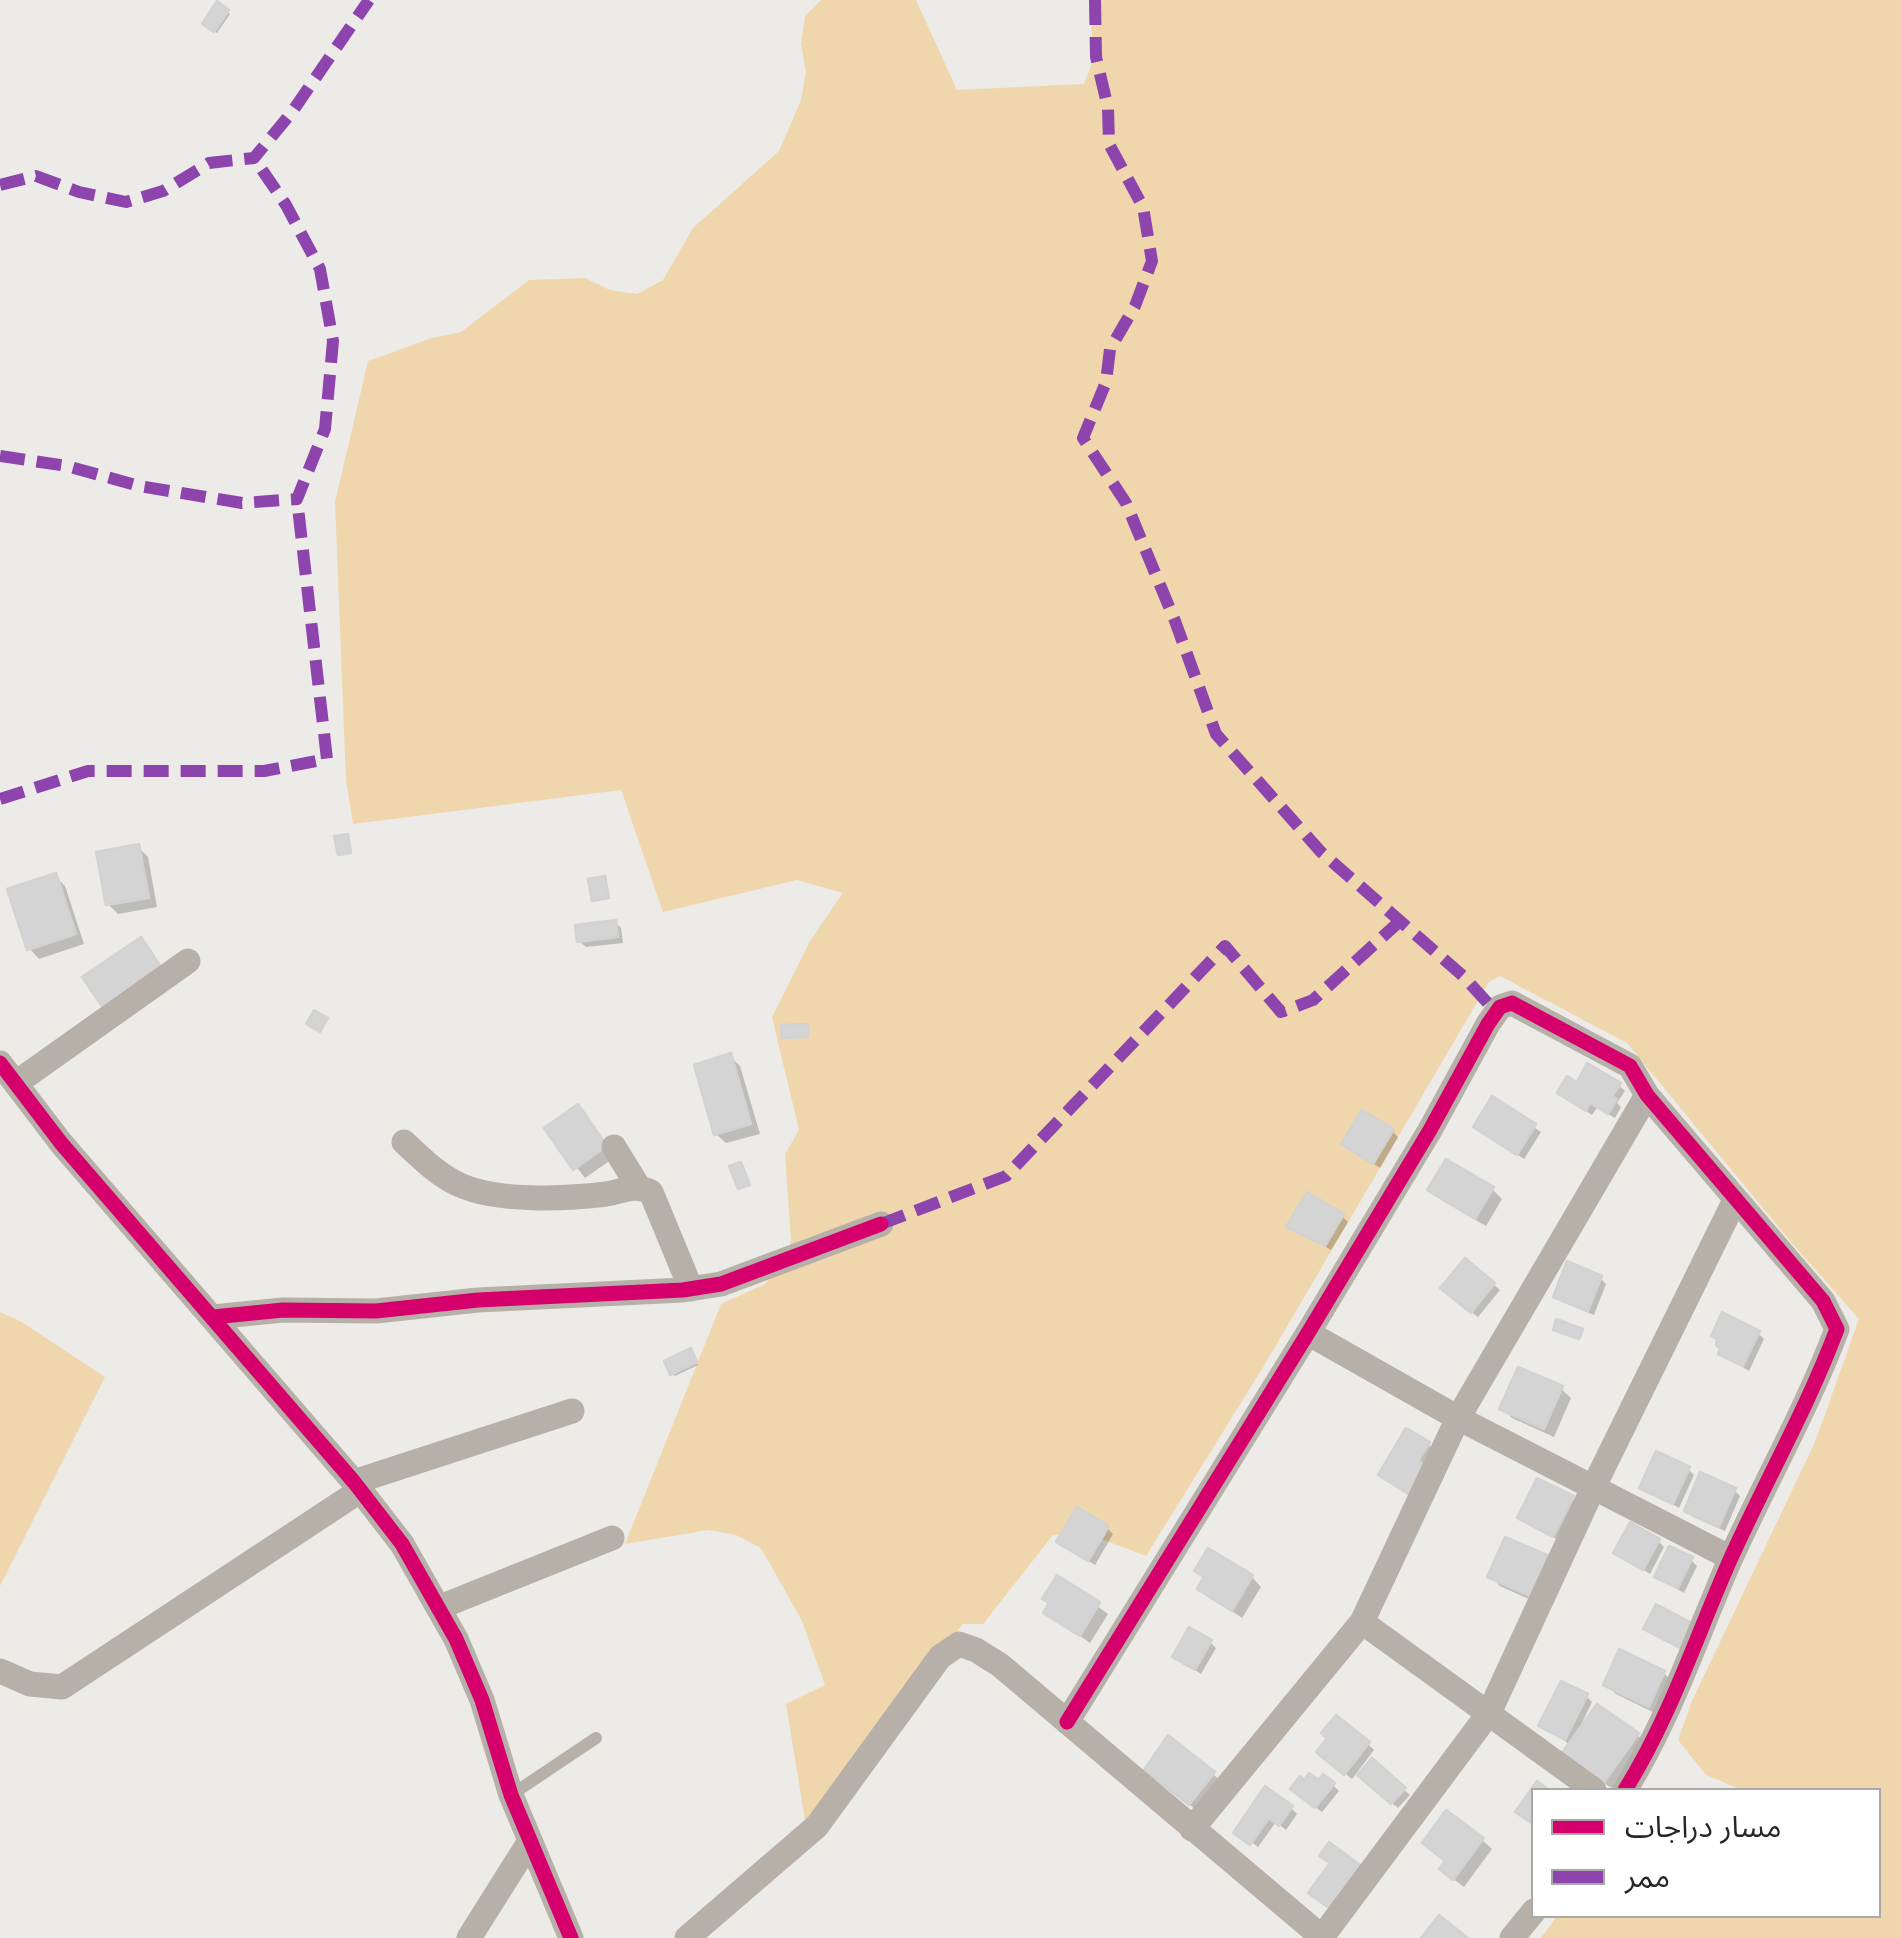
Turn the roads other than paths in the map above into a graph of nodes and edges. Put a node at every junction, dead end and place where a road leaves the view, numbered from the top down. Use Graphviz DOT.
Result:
graph roads {
  1 [pos="188,961"];
  2 [pos="8,1073"];
  3 [pos="1647,1096"];
  4 [pos="404,1142"];
  5 [pos="614,1147"];
  6 [pos="638,1186"];
  7 [pos="1735,1200"];
  8 [pos="881,1224"];
  9 [pos="692,1289"];
  10 [pos="213,1318"];
  11 [pos="1308,1333"];
  12 [pos="572,1411"];
  13 [pos="1458,1418"];
  14 [pos="358,1486"];
  15 [pos="1594,1486"];
  16 [pos="612,1538"];
  17 [pos="1731,1558"];
  18 [pos="440,1607"];
  19 [pos="1362,1622"];
  20 [pos="0,1671"];
  21 [pos="1489,1713"];
  22 [pos="1067,1722"];
  23 [pos="596,1738"];
  24 [pos="1591,1788"];
  25 [pos="1626,1788"];
  26 [pos="511,1795"];
  27 [pos="1192,1829"];
  28 [pos="530,1841"];
  29 [pos="1531,1914"];
  30 [pos="1322,1937"];
  31 [pos="469,1938"];
  32 [pos="571,1938"];
  33 [pos="687,1938"];
  34 [pos="1512,1938"];
  1 -- 2 [label="street"];
  2 -- 10 [label="street"];
  3 -- 7 [label="street"];
  3 -- 11 [label="street"];
  3 -- 13 [label="street"];
  4 -- 6 [label="street"];
  5 -- 6 [label="street"];
  6 -- 9 [label="street"];
  7 -- 15 [label="street"];
  7 -- 17 [label="street"];
  8 -- 9 [label="street"];
  9 -- 10 [label="street"];
  10 -- 14 [label="street"];
  11 -- 13 [label="street"];
  11 -- 22 [label="street"];
  12 -- 14 [label="street"];
  13 -- 15 [label="street"];
  13 -- 19 [label="street"];
  14 -- 18 [label="street"];
  14 -- 20 [label="street"];
  15 -- 17 [label="street"];
  15 -- 21 [label="street"];
  16 -- 18 [label="street"];
  17 -- 25 [label="street"];
  18 -- 26 [label="street"];
  19 -- 21 [label="street"];
  19 -- 27 [label="street"];
  21 -- 24 [label="street"];
  21 -- 30 [label="street"];
  22 -- 27 [label="street"];
  22 -- 33 [label="street"];
  23 -- 26 [label="lane"];
  26 -- 28 [label="street"];
  27 -- 30 [label="street"];
  28 -- 31 [label="street"];
  28 -- 32 [label="street"];
  29 -- 34 [label="street"];
}
